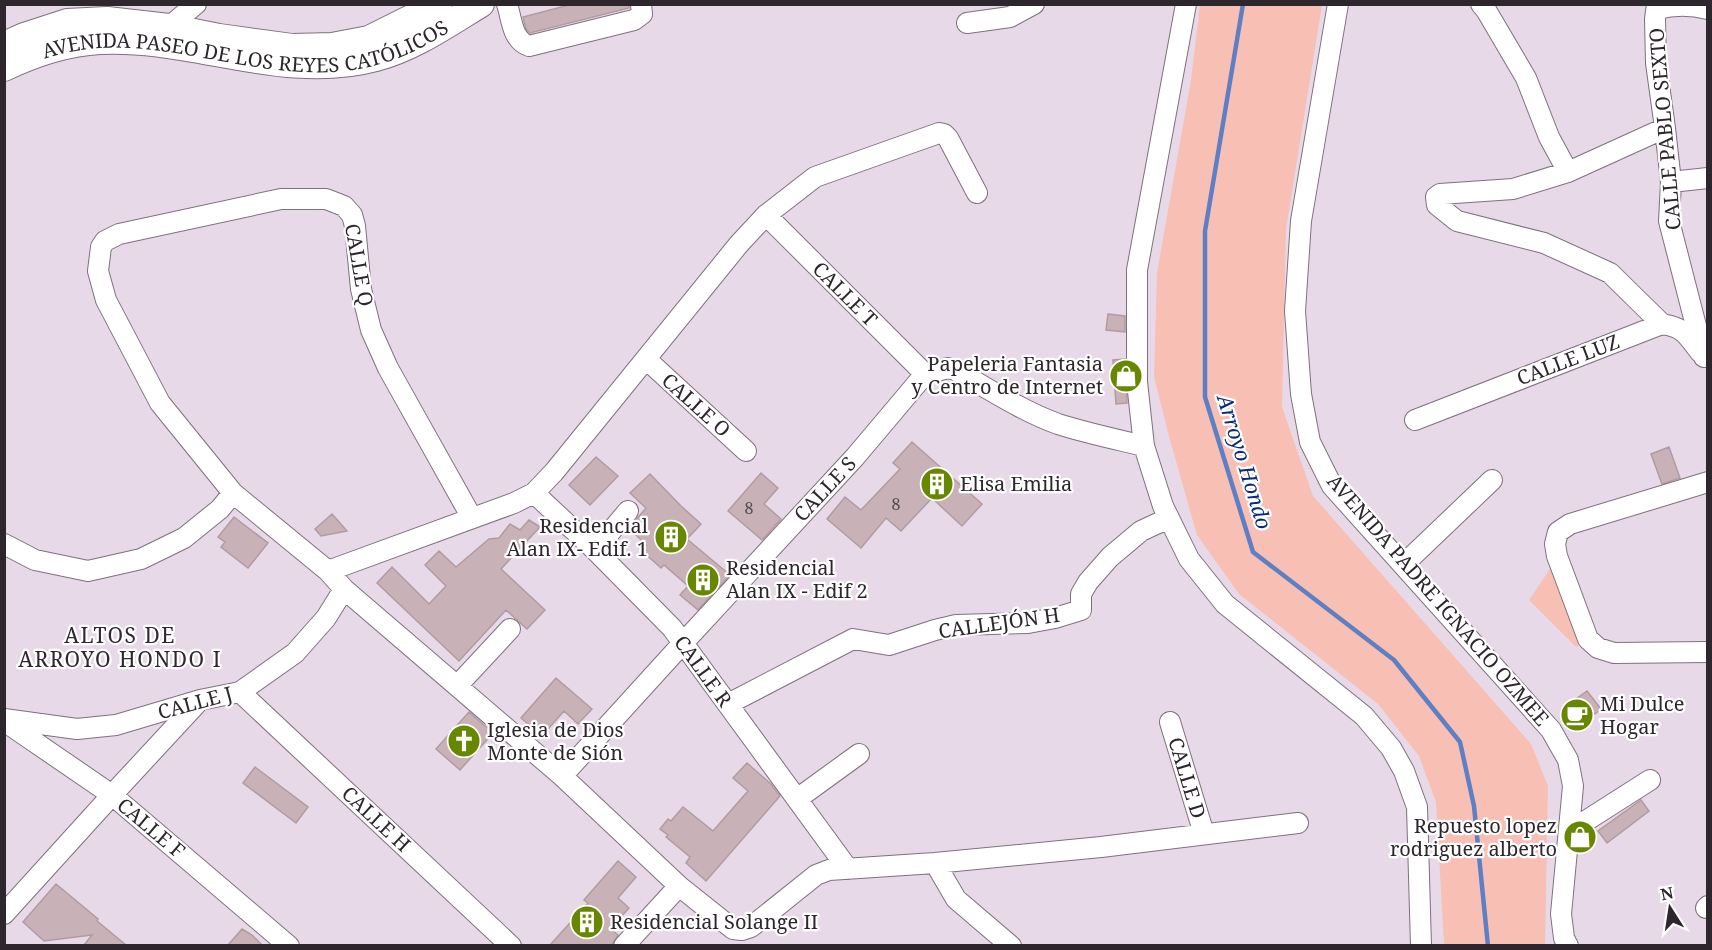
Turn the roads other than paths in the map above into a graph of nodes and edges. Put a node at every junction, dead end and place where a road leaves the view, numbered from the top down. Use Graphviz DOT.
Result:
graph roads {
  1 [pos="196,4"];
  2 [pos="439,4"];
  3 [pos="481,4"];
  4 [pos="507,4"];
  5 [pos="641,4"];
  6 [pos="1034,4"];
  7 [pos="1186,4"];
  8 [pos="1338,4"];
  9 [pos="1481,4"];
  10 [pos="1657,7"];
  11 [pos="1707,9"];
  12 [pos="967,23"];
  13 [pos="167,36"];
  14 [pos="4,45"];
  15 [pos="4,68"];
  16 [pos="1665,128"];
  17 [pos="1568,172"];
  18 [pos="1707,178"];
  19 [pos="1671,182"];
  20 [pos="977,192"];
  21 [pos="766,215"];
  22 [pos="1662,324"];
  23 [pos="646,359"];
  24 [pos="1706,360"];
  25 [pos="925,374"];
  26 [pos="1414,420"];
  27 [pos="1144,446"];
  28 [pos="746,451"];
  29 [pos="1492,480"];
  30 [pos="1707,482"];
  31 [pos="233,493"];
  32 [pos="534,493"];
  33 [pos="628,511"];
  34 [pos="472,518"];
  35 [pos="1169,518"];
  36 [pos="4,544"];
  37 [pos="595,550"];
  38 [pos="1402,565"];
  39 [pos="328,571"];
  40 [pos="344,589"];
  41 [pos="510,629"];
  42 [pos="683,642"];
  43 [pos="1707,652"];
  44 [pos="457,686"];
  45 [pos="240,692"];
  46 [pos="200,700"];
  47 [pos="728,704"];
  48 [pos="4,720"];
  49 [pos="1170,722"];
  50 [pos="859,754"];
  51 [pos="562,776"];
  52 [pos="1650,780"];
  53 [pos="112,795"];
  54 [pos="797,799"];
  55 [pos="1298,824"];
  56 [pos="1570,831"];
  57 [pos="1204,834"];
  58 [pos="935,864"];
  59 [pos="848,870"];
  60 [pos="679,886"];
  61 [pos="4,914"];
  62 [pos="290,945"];
  63 [pos="512,945"];
  64 [pos="624,945"];
  65 [pos="1011,945"];
  66 [pos="1421,945"];
  67 [pos="1568,945"];
  1 -- 13 [label="street"];
  2 -- 13 [label="main road, AVENIDA PASEO DE LOS REYES CATÓLICOS"];
  3 -- 13 [label="main road, AVENIDA PASEO DE LOS REYES CATÓLICOS"];
  4 -- 5 [label="street"];
  6 -- 12 [label="street"];
  7 -- 27 [label="street"];
  8 -- 38 [label="street, AVENIDA PADRE IGNACIO OZMEE"];
  9 -- 17 [label="street"];
  10 -- 11 [label="street"];
  10 -- 16 [label="street, CALLE PABLO SEXTO"];
  13 -- 14 [label="main road, AVENIDA PASEO DE LOS REYES CATÓLICOS"];
  13 -- 15 [label="main road, AVENIDA PASEO DE LOS REYES CATÓLICOS"];
  16 -- 17 [label="street"];
  16 -- 19 [label="street, CALLE PABLO SEXTO"];
  17 -- 22 [label="street"];
  18 -- 19 [label="street"];
  19 -- 24 [label="street, CALLE PABLO SEXTO"];
  20 -- 21 [label="street"];
  21 -- 23 [label="street"];
  21 -- 25 [label="street, CALLE T"];
  22 -- 24 [label="street"];
  22 -- 26 [label="street, CALLE LUZ"];
  23 -- 28 [label="street, CALLE O"];
  23 -- 32 [label="street"];
  25 -- 27 [label="street"];
  25 -- 42 [label="street, CALLE S"];
  27 -- 35 [label="street"];
  29 -- 38 [label="street"];
  30 -- 43 [label="street"];
  31 -- 34 [label="street, CALLE Q"];
  31 -- 36 [label="street"];
  31 -- 39 [label="street"];
  32 -- 34 [label="street"];
  32 -- 37 [label="street, CALLE R"];
  33 -- 37 [label="street"];
  34 -- 39 [label="street"];
  35 -- 47 [label="street, CALLEJÓN H"];
  35 -- 66 [label="street"];
  37 -- 42 [label="street, CALLE R"];
  38 -- 56 [label="street, AVENIDA PADRE IGNACIO OZMEE"];
  39 -- 40 [label="street"];
  40 -- 44 [label="street"];
  40 -- 45 [label="street, CALLE J"];
  41 -- 44 [label="street"];
  42 -- 47 [label="street, CALLE R"];
  42 -- 51 [label="street, CALLE S"];
  44 -- 51 [label="street"];
  45 -- 46 [label="street, CALLE J"];
  45 -- 63 [label="street, CALLE H"];
  46 -- 48 [label="street, CALLE J"];
  46 -- 53 [label="street"];
  47 -- 54 [label="street, CALLE R"];
  48 -- 53 [label="street, CALLE F"];
  49 -- 57 [label="street, CALLE D"];
  50 -- 54 [label="street"];
  51 -- 60 [label="street"];
  52 -- 56 [label="street"];
  53 -- 61 [label="street"];
  53 -- 62 [label="street, CALLE F"];
  54 -- 59 [label="street, CALLE R"];
  55 -- 57 [label="street"];
  56 -- 67 [label="street, AVENIDA PADRE IGNACIO OZMEE"];
  57 -- 58 [label="street"];
  58 -- 59 [label="street"];
  58 -- 65 [label="street"];
  59 -- 60 [label="street"];
  60 -- 64 [label="street"];
}
